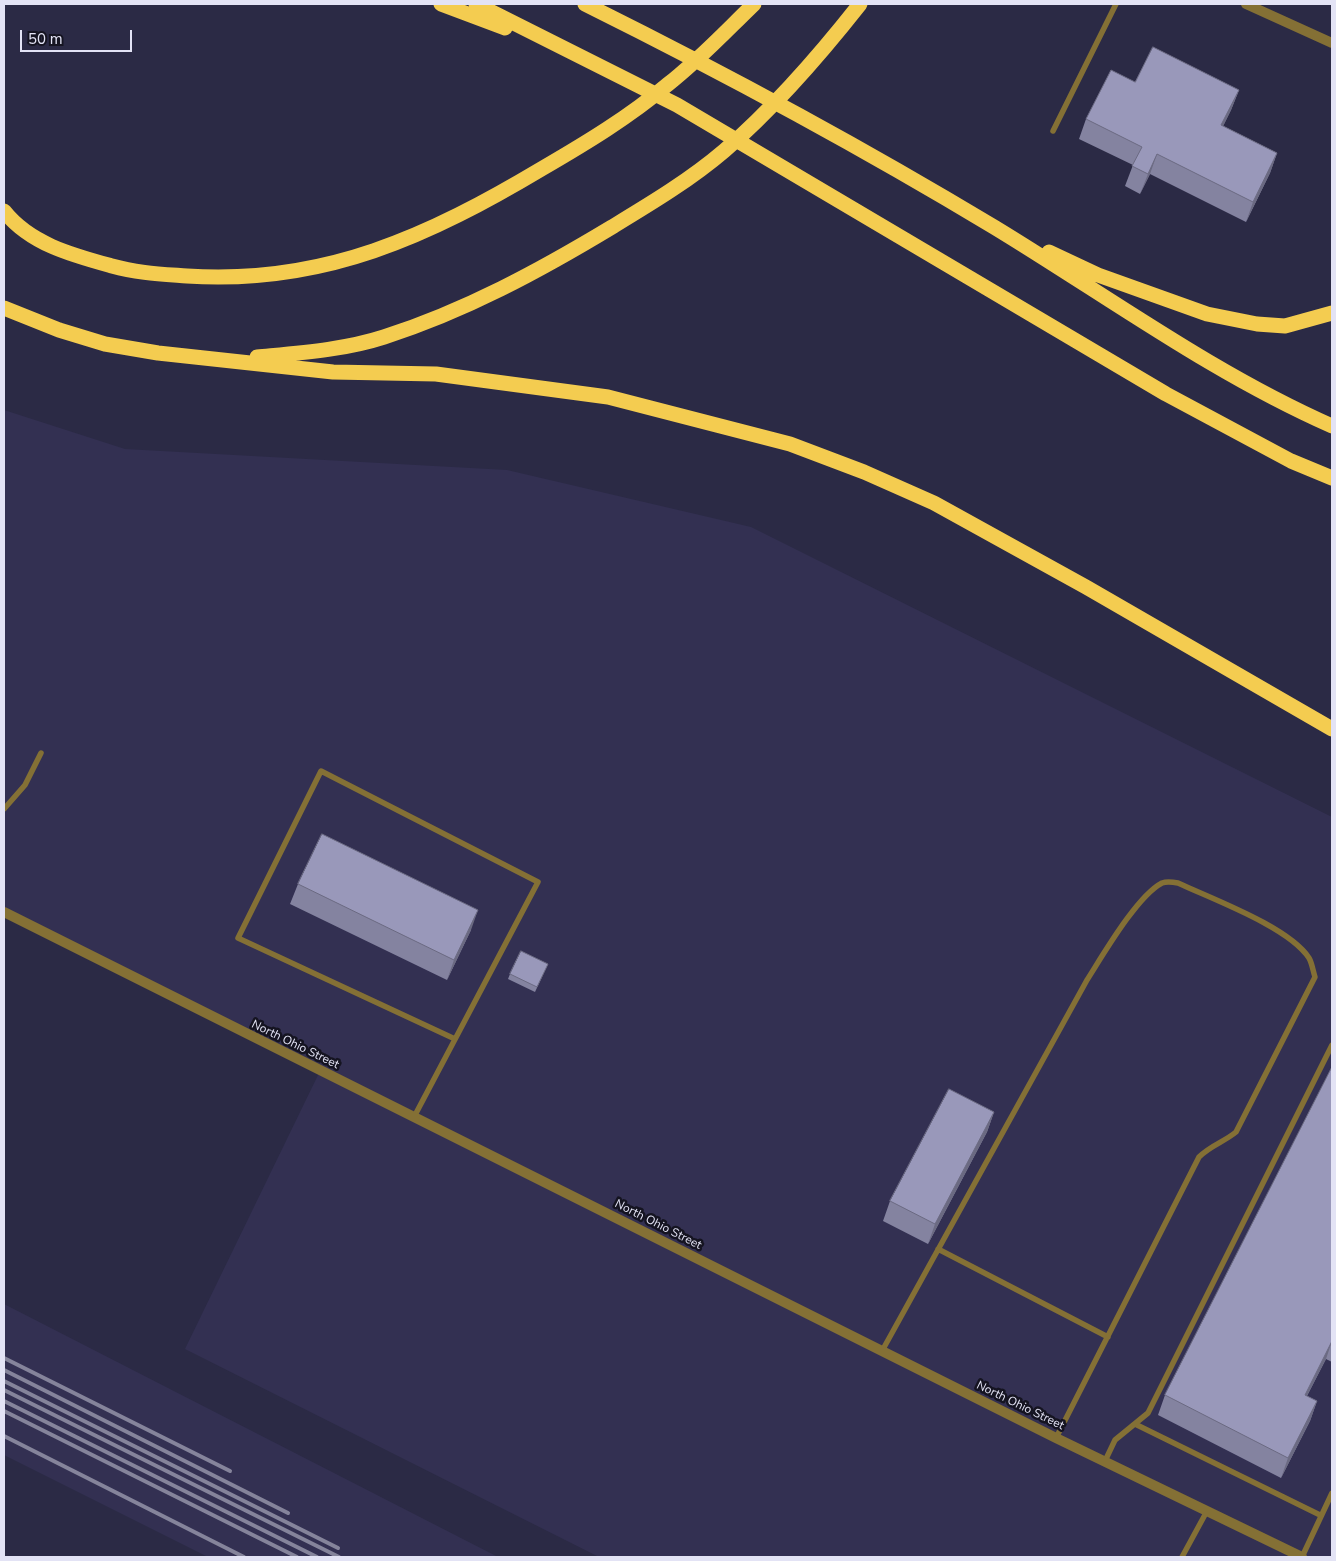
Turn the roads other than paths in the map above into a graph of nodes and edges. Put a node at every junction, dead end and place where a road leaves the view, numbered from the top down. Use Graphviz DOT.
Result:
graph roads {
  1 [pos="441,4"];
  2 [pos="476,4"];
  3 [pos="585,4"];
  4 [pos="754,4"];
  5 [pos="860,4"];
  6 [pos="1116,4"];
  7 [pos="1246,4"];
  8 [pos="1322,38"];
  9 [pos="1332,43"];
  10 [pos="1332,48"];
  11 [pos="584,57"];
  12 [pos="1053,130"];
  13 [pos="4,210"];
  14 [pos="994,227"];
  15 [pos="4,308"];
  16 [pos="1332,313"];
  17 [pos="226,359"];
  18 [pos="1332,426"];
  19 [pos="1332,478"];
  20 [pos="1332,729"];
  21 [pos="42,753"];
  22 [pos="4,809"];
  23 [pos="4,912"];
  24 [pos="455,1040"];
  25 [pos="1332,1045"];
  26 [pos="414,1117"];
  27 [pos="938,1249"];
  28 [pos="1108,1337"];
  29 [pos="882,1351"];
  30 [pos="1135,1424"];
  31 [pos="1056,1438"];
  32 [pos="1104,1461"];
  33 [pos="1332,1492"];
  34 [pos="1207,1511"];
  35 [pos="1320,1515"];
  36 [pos="1182,1557"];
  37 [pos="1302,1557"];
  1 -- 11 [label="highway"];
  2 -- 11 [label="highway"];
  3 -- 14 [label="highway"];
  4 -- 13 [label="highway"];
  5 -- 17 [label="highway"];
  6 -- 12 [label="lane"];
  7 -- 8 [label="street"];
  8 -- 9 [label="street"];
  8 -- 10 [label="street"];
  11 -- 19 [label="highway"];
  14 -- 16 [label="highway"];
  14 -- 18 [label="highway"];
  15 -- 17 [label="highway"];
  17 -- 20 [label="highway"];
  21 -- 22 [label="lane"];
  23 -- 26 [label="street, North Ohio Street"];
  24 -- 24 [label="lane"];
  24 -- 26 [label="lane"];
  25 -- 30 [label="lane"];
  26 -- 29 [label="street, North Ohio Street"];
  27 -- 28 [label="lane"];
  27 -- 28 [label="lane"];
  27 -- 29 [label="lane"];
  28 -- 31 [label="lane"];
  29 -- 31 [label="street, North Ohio Street"];
  30 -- 32 [label="lane"];
  30 -- 35 [label="lane"];
  31 -- 32 [label="street, North Ohio Street"];
  32 -- 34 [label="street, North Ohio Street"];
  33 -- 35 [label="lane"];
  34 -- 36 [label="lane"];
  34 -- 37 [label="street, North Ohio Street"];
  35 -- 37 [label="lane"];
}
